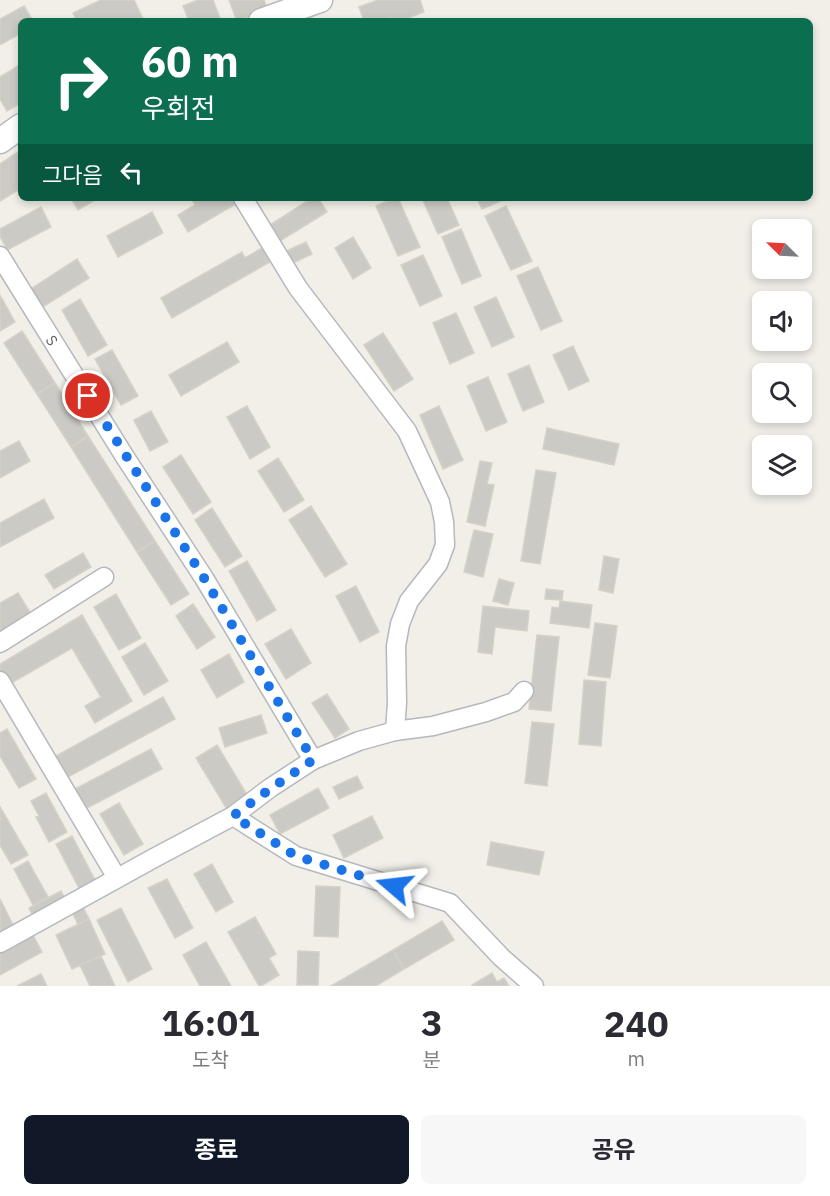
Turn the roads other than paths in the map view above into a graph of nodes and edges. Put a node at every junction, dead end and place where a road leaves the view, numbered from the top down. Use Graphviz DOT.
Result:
graph roads {
  1 [pos="320,0"];
  2 [pos="269,18"];
  3 [pos="18,128"];
  4 [pos="0,141"];
  5 [pos="245,201"];
  6 [pos="0,256"];
  7 [pos="104,577"];
  8 [pos="0,643"];
  9 [pos="0,681"];
  10 [pos="524,691"];
  11 [pos="395,731"];
  12 [pos="313,760"];
  13 [pos="233,816"];
  14 [pos="117,878"];
  15 [pos="0,943"];
  16 [pos="534,986"];
  1 -- 2 [label="street"];
  3 -- 4 [label="street"];
  5 -- 11 [label="street"];
  6 -- 12 [label="street, S"];
  7 -- 8 [label="street"];
  9 -- 14 [label="street"];
  10 -- 11 [label="street"];
  11 -- 12 [label="street"];
  12 -- 13 [label="street"];
  13 -- 14 [label="street"];
  13 -- 16 [label="street"];
  14 -- 15 [label="street"];
}
